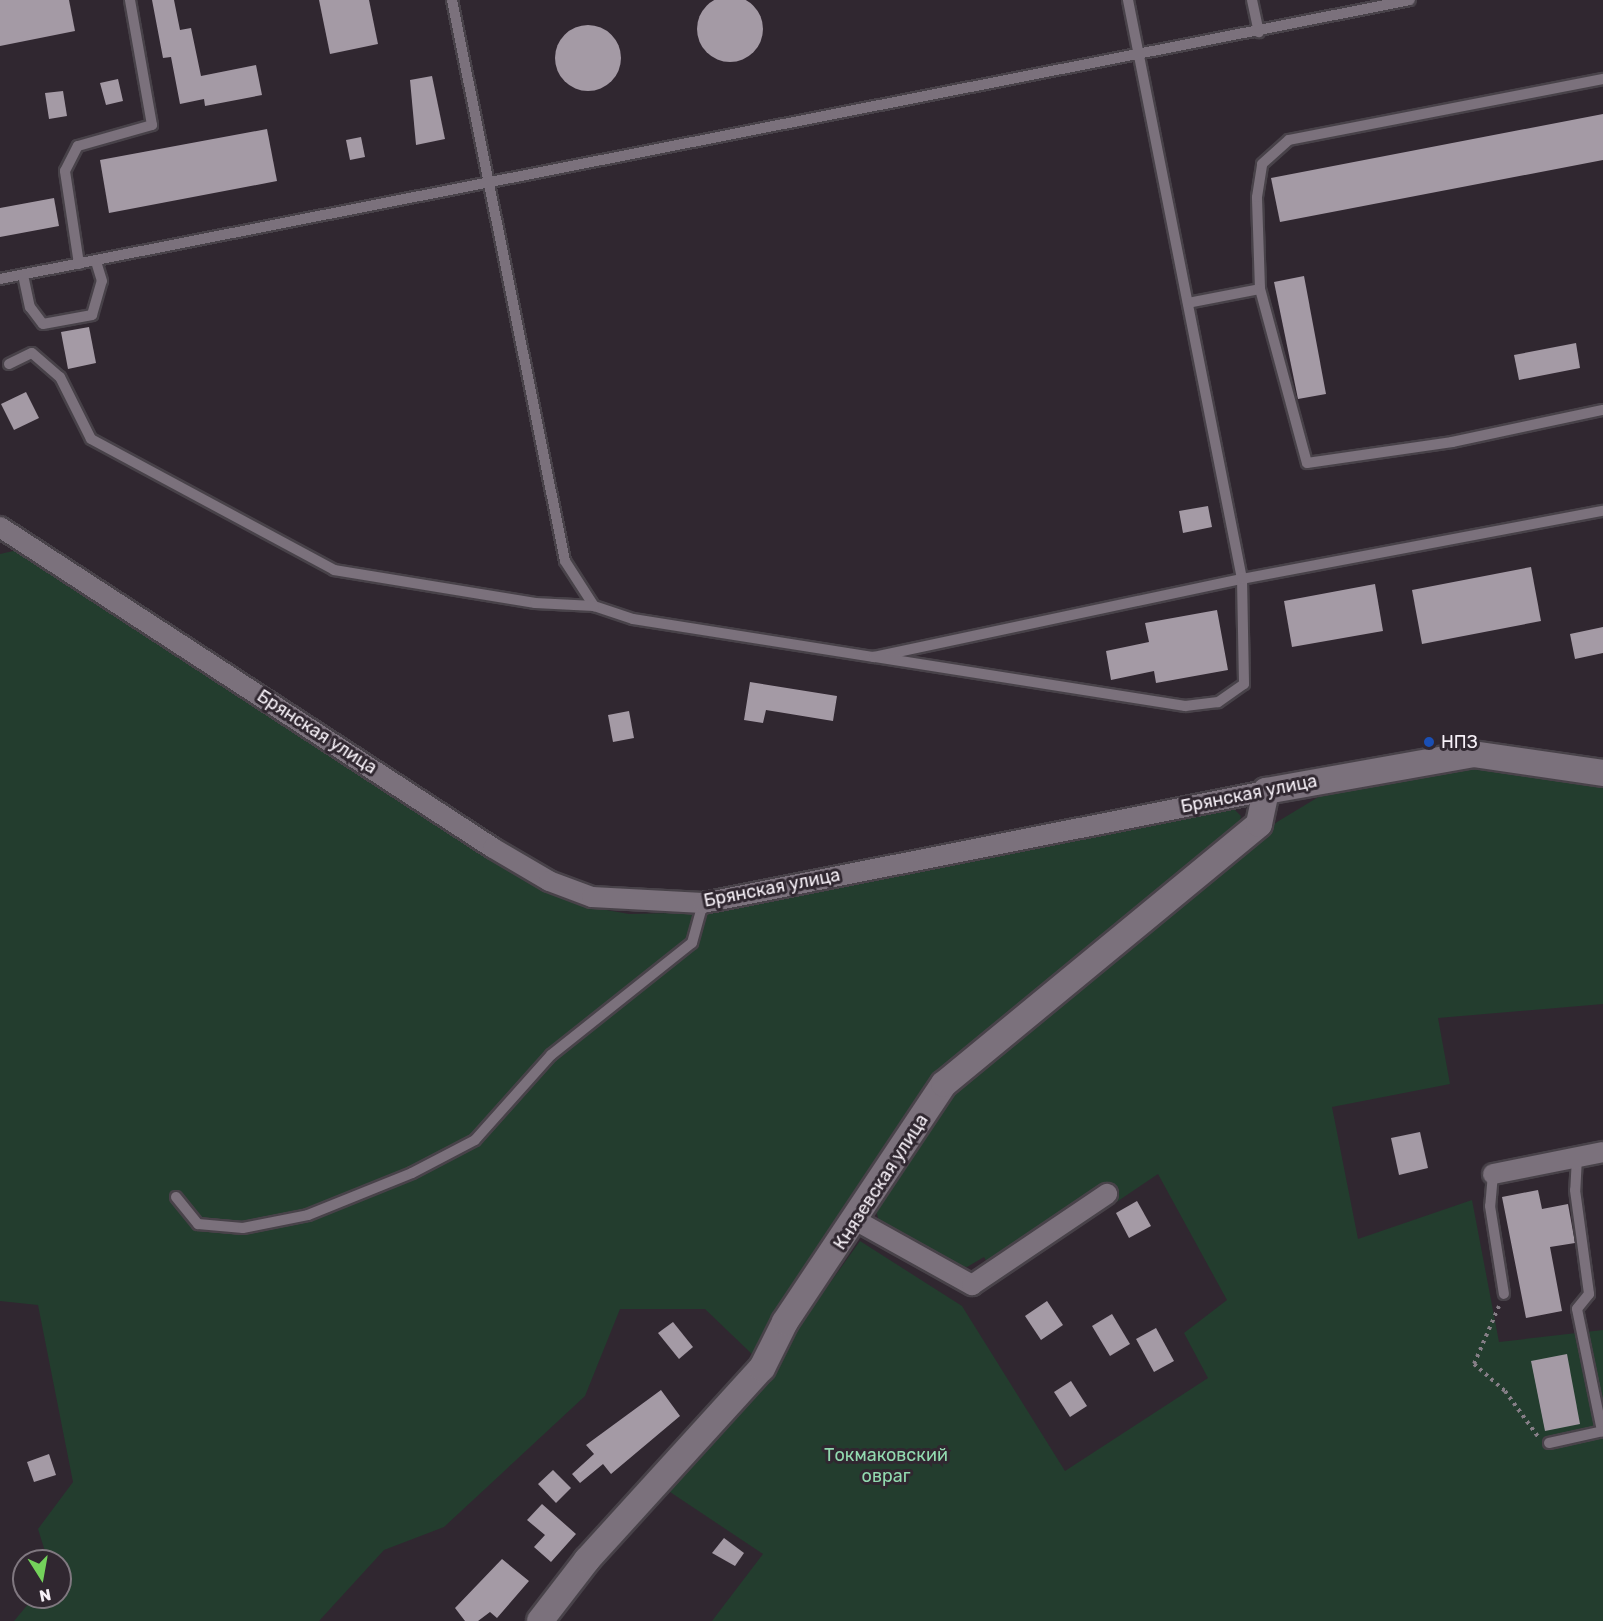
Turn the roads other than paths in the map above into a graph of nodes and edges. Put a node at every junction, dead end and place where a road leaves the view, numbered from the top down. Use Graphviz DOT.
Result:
graph roads {
  1 [pos="130,0"];
  2 [pos="452,0"];
  3 [pos="1128,0"];
  4 [pos="1252,0"];
  5 [pos="1410,0"];
  6 [pos="1259,32"];
  7 [pos="1139,56"];
  8 [pos="1603,80"];
  9 [pos="489,184"];
  10 [pos="96,261"];
  11 [pos="79,264"];
  12 [pos="23,275"];
  13 [pos="0,279"];
  14 [pos="1260,290"];
  15 [pos="1188,303"];
  16 [pos="9,364"];
  17 [pos="1603,410"];
  18 [pos="1603,511"];
  19 [pos="0,527"];
  20 [pos="1242,579"];
  21 [pos="594,606"];
  22 [pos="874,657"];
  23 [pos="1603,773"];
  24 [pos="1266,791"];
  25 [pos="703,903"];
  26 [pos="1603,1152"];
  27 [pos="1577,1157"];
  28 [pos="1493,1174"];
  29 [pos="1107,1194"];
  30 [pos="176,1197"];
  31 [pos="857,1221"];
  32 [pos="1504,1294"];
  33 [pos="1603,1431"];
  34 [pos="1549,1443"];
  35 [pos="540,1621"];
  1 -- 11 [label="lane"];
  2 -- 9 [label="lane"];
  3 -- 7 [label="lane"];
  4 -- 6 [label="lane"];
  5 -- 6 [label="lane"];
  6 -- 7 [label="lane"];
  7 -- 9 [label="lane"];
  7 -- 15 [label="lane"];
  8 -- 14 [label="lane"];
  9 -- 10 [label="lane"];
  9 -- 21 [label="lane"];
  10 -- 11 [label="lane"];
  10 -- 12 [label="lane"];
  11 -- 12 [label="lane"];
  12 -- 13 [label="lane"];
  14 -- 15 [label="lane"];
  14 -- 17 [label="lane"];
  15 -- 20 [label="lane"];
  16 -- 21 [label="lane"];
  18 -- 20 [label="lane"];
  19 -- 25 [label="street, Брянская улица"];
  20 -- 22 [label="lane"];
  20 -- 22 [label="lane"];
  21 -- 22 [label="lane"];
  23 -- 24 [label="street, Брянская улица"];
  24 -- 25 [label="street, Брянская улица"];
  24 -- 31 [label="street, Князевская улица"];
  25 -- 30 [label="lane"];
  26 -- 27 [label="street"];
  27 -- 28 [label="street"];
  27 -- 33 [label="lane"];
  28 -- 32 [label="lane"];
  29 -- 31 [label="street"];
  31 -- 35 [label="street, Князевская улица"];
  33 -- 34 [label="lane"];
}
